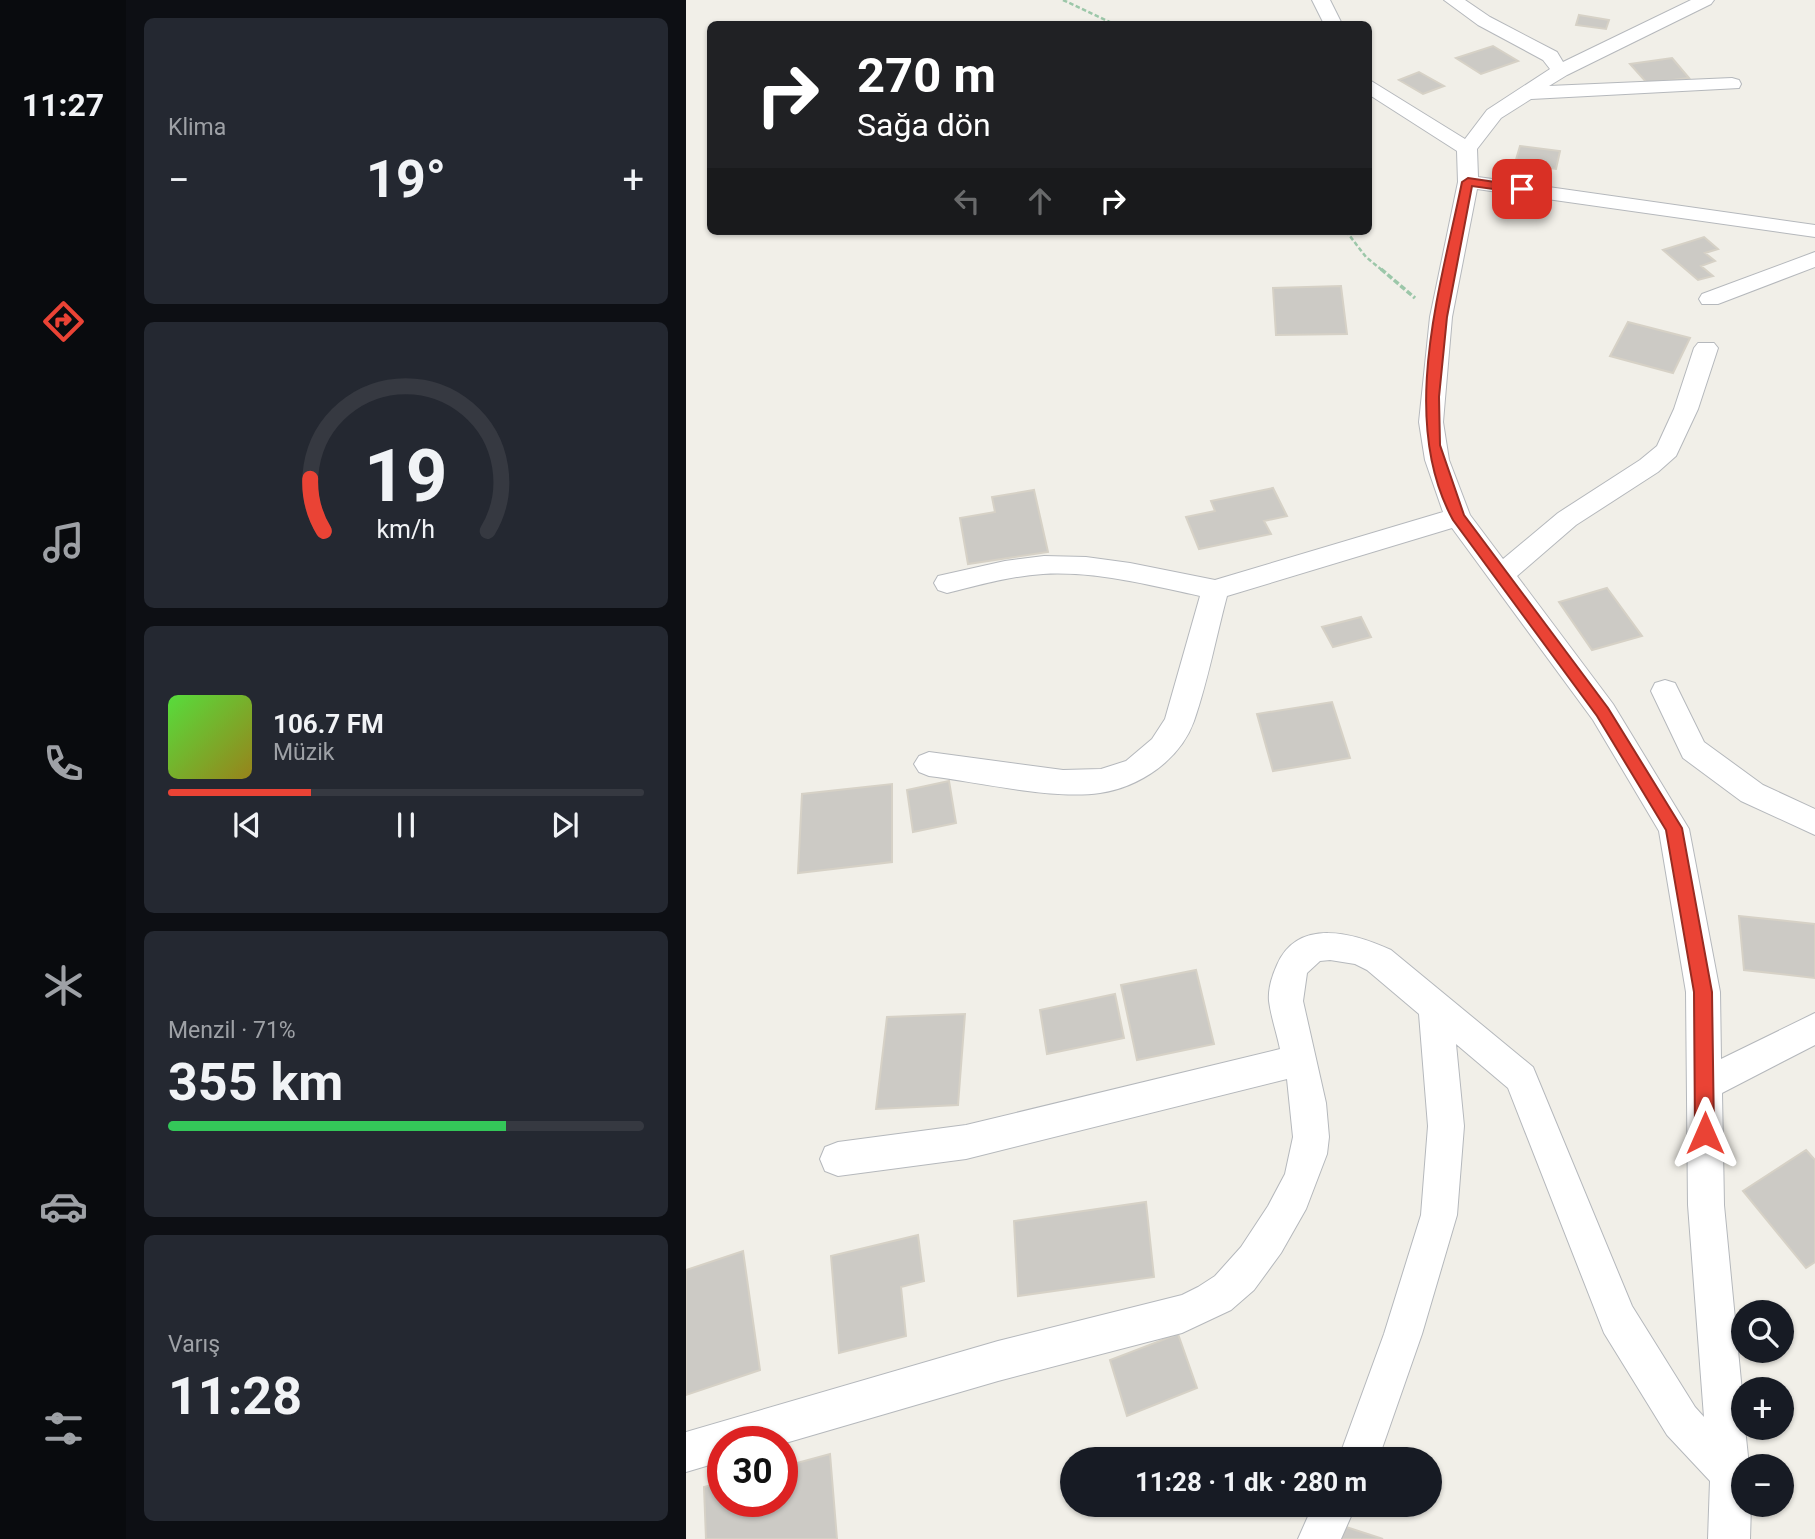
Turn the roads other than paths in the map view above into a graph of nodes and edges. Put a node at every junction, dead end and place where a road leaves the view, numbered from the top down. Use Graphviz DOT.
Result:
graph roads {
  1 [pos="1321,0"];
  2 [pos="1453,0"];
  3 [pos="1705,0"];
  4 [pos="1332,21"];
  5 [pos="1560,71"];
  6 [pos="1732,84"];
  7 [pos="1372,88"];
  8 [pos="1526,93"];
  9 [pos="1467,149"];
  10 [pos="1468,182"];
  11 [pos="1815,231"];
  12 [pos="1815,259"];
  13 [pos="1710,299"];
  14 [pos="1706,348"];
  15 [pos="1458,517"];
  16 [pos="1501,576"];
  17 [pos="947,583"];
  18 [pos="1215,590"];
  19 [pos="1665,691"];
  20 [pos="929,764"];
  21 [pos="1815,822"];
  22 [pos="1435,1005"];
  23 [pos="1815,1028"];
  24 [pos="1298,1060"];
  25 [pos="1704,1085"];
  26 [pos="838,1159"];
  27 [pos="1363,1447"];
  28 [pos="686,1451"];
  29 [pos="1729,1472"];
  30 [pos="1329,1517"];
  31 [pos="1319,1539"];
  32 [pos="1729,1539"];
  1 -- 4 [label="street"];
  2 -- 5 [label="street"];
  3 -- 5 [label="street"];
  5 -- 8 [label="street"];
  6 -- 8 [label="street"];
  7 -- 9 [label="street"];
  8 -- 9 [label="street"];
  9 -- 10 [label="street"];
  10 -- 11 [label="street"];
  10 -- 15 [label="street"];
  12 -- 13 [label="street"];
  14 -- 16 [label="street"];
  15 -- 16 [label="street"];
  15 -- 18 [label="street"];
  16 -- 25 [label="street"];
  17 -- 18 [label="street"];
  18 -- 20 [label="street"];
  19 -- 21 [label="street"];
  22 -- 24 [label="street"];
  22 -- 27 [label="street"];
  22 -- 29 [label="street"];
  23 -- 25 [label="street"];
  24 -- 26 [label="street"];
  24 -- 28 [label="street"];
  25 -- 29 [label="street"];
  29 -- 32 [label="street"];
  30 -- 31 [label="street"];
}
